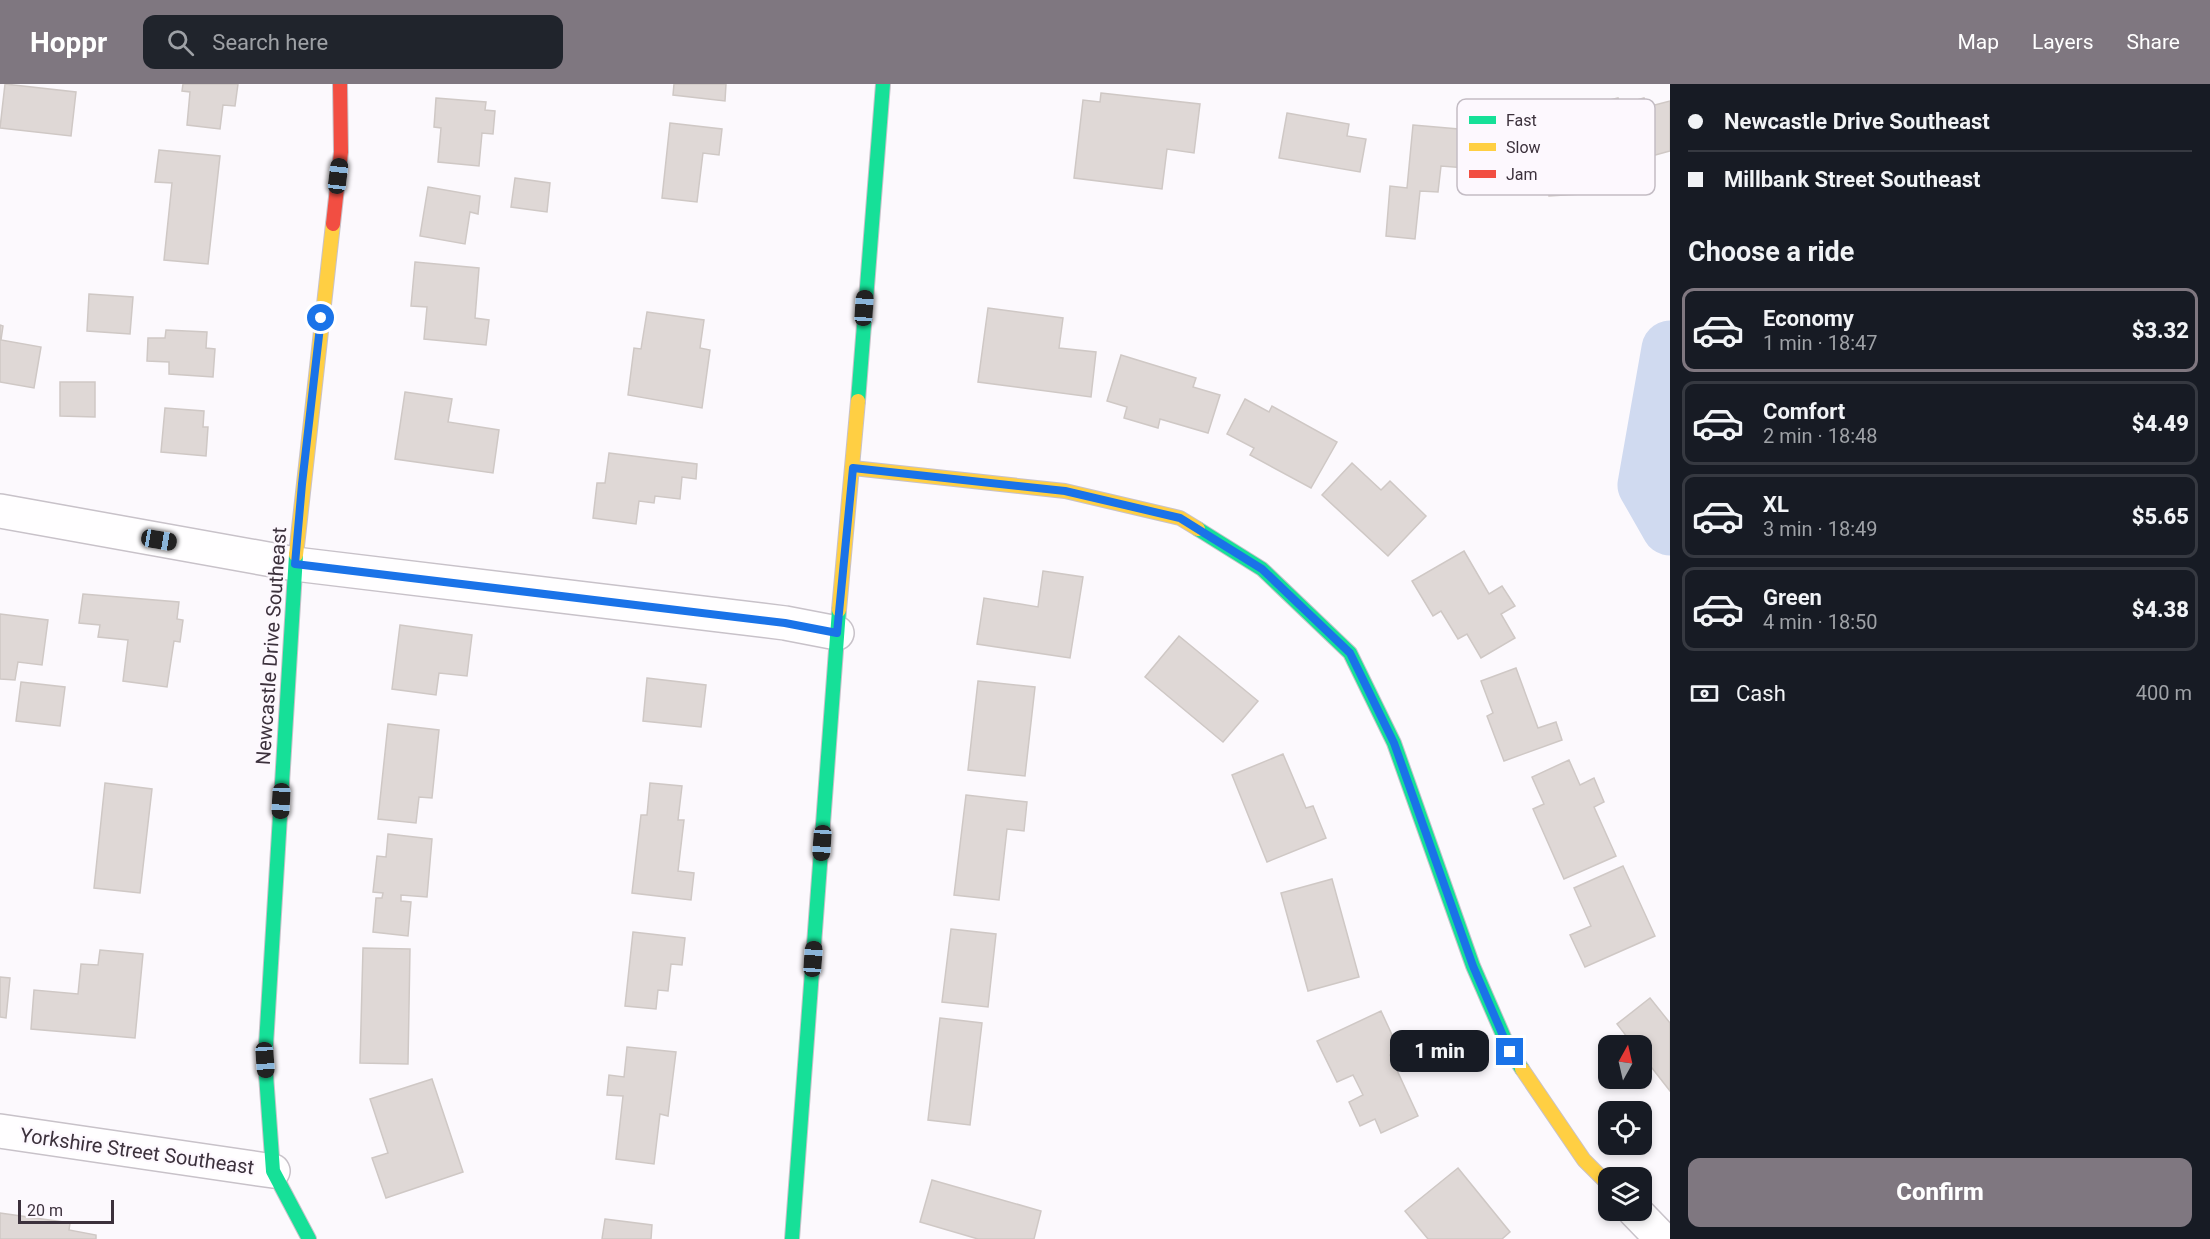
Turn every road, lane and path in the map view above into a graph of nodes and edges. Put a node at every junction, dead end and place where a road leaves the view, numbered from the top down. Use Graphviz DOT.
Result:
graph roads {
  1 [pos="340,84"];
  2 [pos="883,84"];
  3 [pos="853,468"];
  4 [pos="0,511"];
  5 [pos="295,564"];
  6 [pos="837,633"];
  7 [pos="0,1131"];
  8 [pos="273,1171"];
  9 [pos="1598,1174"];
  10 [pos="1645,1221"];
  11 [pos="309,1239"];
  12 [pos="792,1239"];
  13 [pos="1662,1239"];
  1 -- 5 [label="street, Newcastle Drive Southeast"];
  2 -- 3 [label="street"];
  3 -- 6 [label="street"];
  3 -- 9 [label="street"];
  4 -- 5 [label="street"];
  5 -- 6 [label="street"];
  5 -- 8 [label="street, Newcastle Drive Southeast"];
  6 -- 12 [label="street"];
  7 -- 8 [label="street, Yorkshire Street Southeast"];
  8 -- 11 [label="street, Newcastle Drive Southeast"];
  10 -- 13 [label="street"];
}
